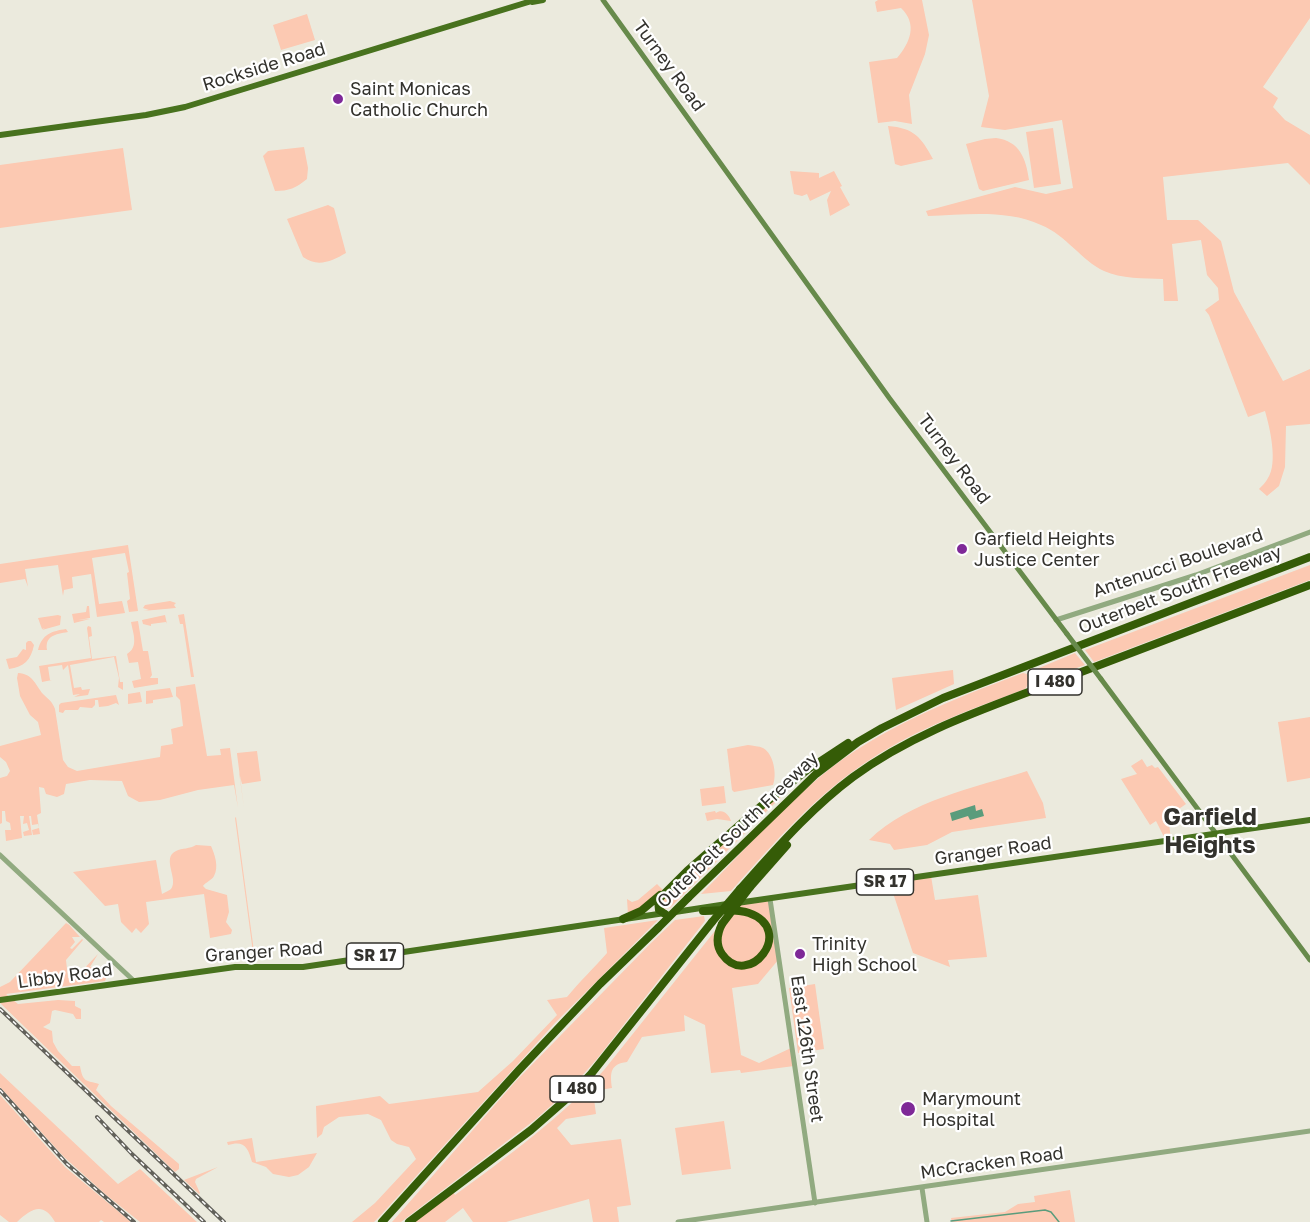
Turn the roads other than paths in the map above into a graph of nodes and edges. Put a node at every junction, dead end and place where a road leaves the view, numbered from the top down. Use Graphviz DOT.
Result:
graph roads {
  1 [pos="543,0"];
  2 [pos="603,0"];
  3 [pos="533,1"];
  4 [pos="0,135"];
  5 [pos="1310,532"];
  6 [pos="1310,557"];
  7 [pos="1310,585"];
  8 [pos="1056,620"];
  9 [pos="882,728"];
  10 [pos="816,808"];
  11 [pos="1310,820"];
  12 [pos="1216,834"];
  13 [pos="0,855"];
  14 [pos="675,883"];
  15 [pos="766,899"];
  16 [pos="703,911"];
  17 [pos="665,915"];
  18 [pos="623,919"];
  19 [pos="613,922"];
  20 [pos="1310,960"];
  21 [pos="134,981"];
  22 [pos="0,1000"];
  23 [pos="1310,1131"];
  24 [pos="922,1188"];
  25 [pos="815,1203"];
  26 [pos="382,1222"];
  27 [pos="410,1222"];
  28 [pos="678,1222"];
  29 [pos="927,1222"];
  1 -- 3 [label="main road, Rockside Road"];
  2 -- 8 [label="main road, Turney Road"];
  3 -- 4 [label="main road, Rockside Road"];
  5 -- 8 [label="street, Antenucci Boulevard"];
  6 -- 9 [label="highway, Outerbelt South Freeway / I 480"];
  7 -- 10 [label="highway, I 480"];
  8 -- 12 [label="main road, Turney Road, bridge"];
  9 -- 14 [label="highway"];
  9 -- 26 [label="highway, Outerbelt South Freeway / I 480, bridge"];
  10 -- 16 [label="highway, bridge"];
  10 -- 27 [label="highway, I 480, bridge"];
  11 -- 12 [label="main road, Granger Road / SR 17"];
  12 -- 15 [label="main road, Granger Road / SR 17"];
  12 -- 20 [label="main road, Turney Road"];
  13 -- 21 [label="street"];
  14 -- 17 [label="highway"];
  14 -- 18 [label="highway"];
  15 -- 16 [label="main road, Granger Road / SR 17"];
  15 -- 17 [label="main road, Granger Road / SR 17"];
  15 -- 25 [label="street, East 126th Street"];
  16 -- 17 [label="main road, Granger Road / SR 17"];
  17 -- 18 [label="main road, Granger Road / SR 17"];
  17 -- 19 [label="main road, Granger Road / SR 17"];
  18 -- 19 [label="main road, Granger Road / SR 17"];
  19 -- 21 [label="main road, Granger Road / SR 17"];
  21 -- 22 [label="main road, Libby Road / SR 17"];
  23 -- 24 [label="street, McCracken Road"];
  24 -- 25 [label="street, McCracken Road"];
  24 -- 29 [label="street"];
  25 -- 28 [label="street, McCracken Road"];
}
